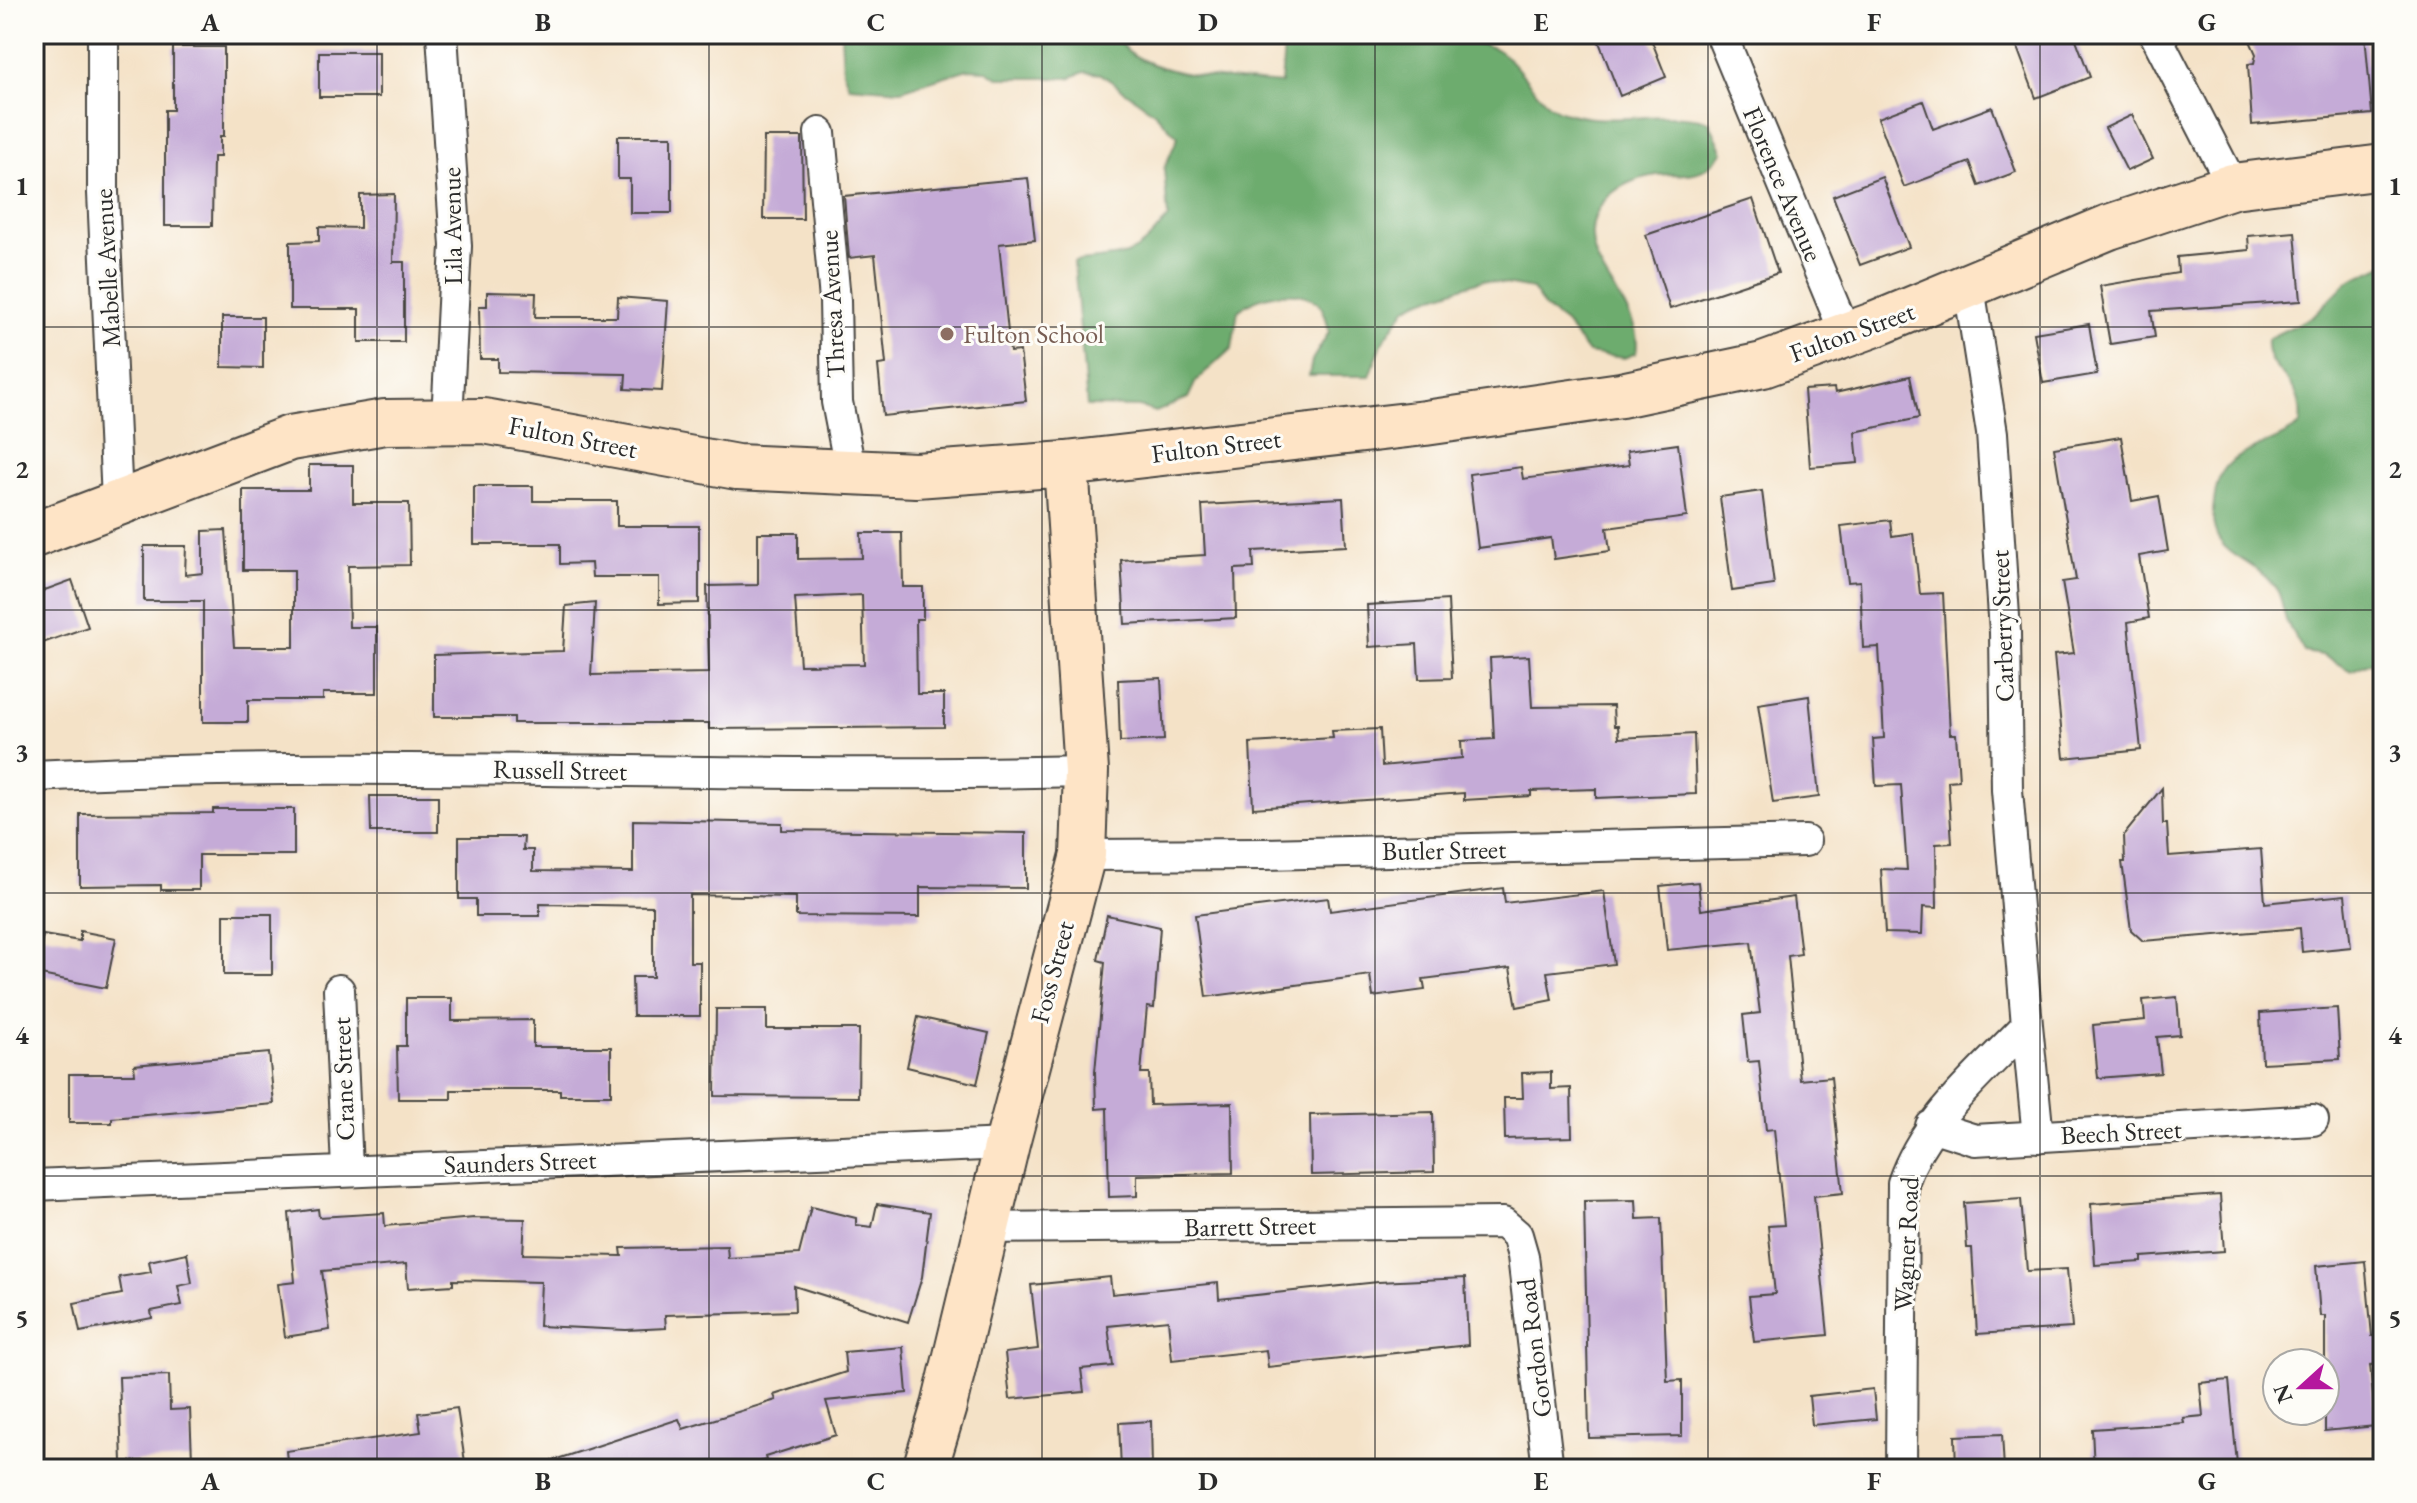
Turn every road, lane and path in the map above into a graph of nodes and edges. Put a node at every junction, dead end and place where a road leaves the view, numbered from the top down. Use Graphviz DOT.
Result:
graph roads {
  1 [pos="103,34"];
  2 [pos="442,34"];
  3 [pos="1721,34"];
  4 [pos="2155,34"];
  5 [pos="820,133"];
  6 [pos="2383,167"];
  7 [pos="2233,186"];
  8 [pos="1969,287"];
  9 [pos="1846,335"];
  10 [pos="447,419"];
  11 [pos="1066,464"];
  12 [pos="851,474"];
  13 [pos="117,501"];
  14 [pos="34,535"];
  15 [pos="1086,771"];
  16 [pos="34,776"];
  17 [pos="1805,841"];
  18 [pos="1083,855"];
  19 [pos="339,990"];
  20 [pos="2027,1025"];
  21 [pos="2313,1120"];
  22 [pos="1931,1126"];
  23 [pos="2038,1137"];
  24 [pos="1007,1144"];
  25 [pos="347,1169"];
  26 [pos="34,1185"];
  27 [pos="986,1228"];
  28 [pos="1513,1229"];
  29 [pos="925,1469"];
  30 [pos="1548,1469"];
  31 [pos="1901,1469"];
  1 -- 13 [label="street, Mabelle Avenue"];
  2 -- 10 [label="street, Lila Avenue"];
  3 -- 9 [label="street, Florence Avenue"];
  4 -- 7 [label="street"];
  5 -- 12 [label="street, Thresa Avenue"];
  6 -- 7 [label="street, Fulton Street"];
  7 -- 8 [label="street, Fulton Street"];
  8 -- 9 [label="street, Fulton Street"];
  8 -- 20 [label="street, Carberry Street"];
  9 -- 11 [label="street, Fulton Street"];
  10 -- 12 [label="street, Fulton Street"];
  10 -- 13 [label="street, Fulton Street"];
  11 -- 12 [label="street, Fulton Street"];
  11 -- 15 [label="street, Foss Street"];
  13 -- 14 [label="street, Fulton Street"];
  15 -- 16 [label="street, Russell Street"];
  15 -- 18 [label="street, Foss Street"];
  17 -- 18 [label="street, Butler Street"];
  18 -- 24 [label="street, Foss Street"];
  19 -- 25 [label="street, Crane Street"];
  20 -- 22 [label="street, Wagner Road"];
  20 -- 23 [label="street"];
  21 -- 23 [label="street, Beech Street"];
  22 -- 23 [label="street, Beech Street"];
  22 -- 31 [label="street, Wagner Road"];
  24 -- 25 [label="street, Saunders Street"];
  24 -- 27 [label="street, Foss Street"];
  25 -- 26 [label="street, Saunders Street"];
  27 -- 28 [label="street, Barrett Street"];
  27 -- 29 [label="street, Foss Street"];
  28 -- 30 [label="street, Gordon Road"];
}
